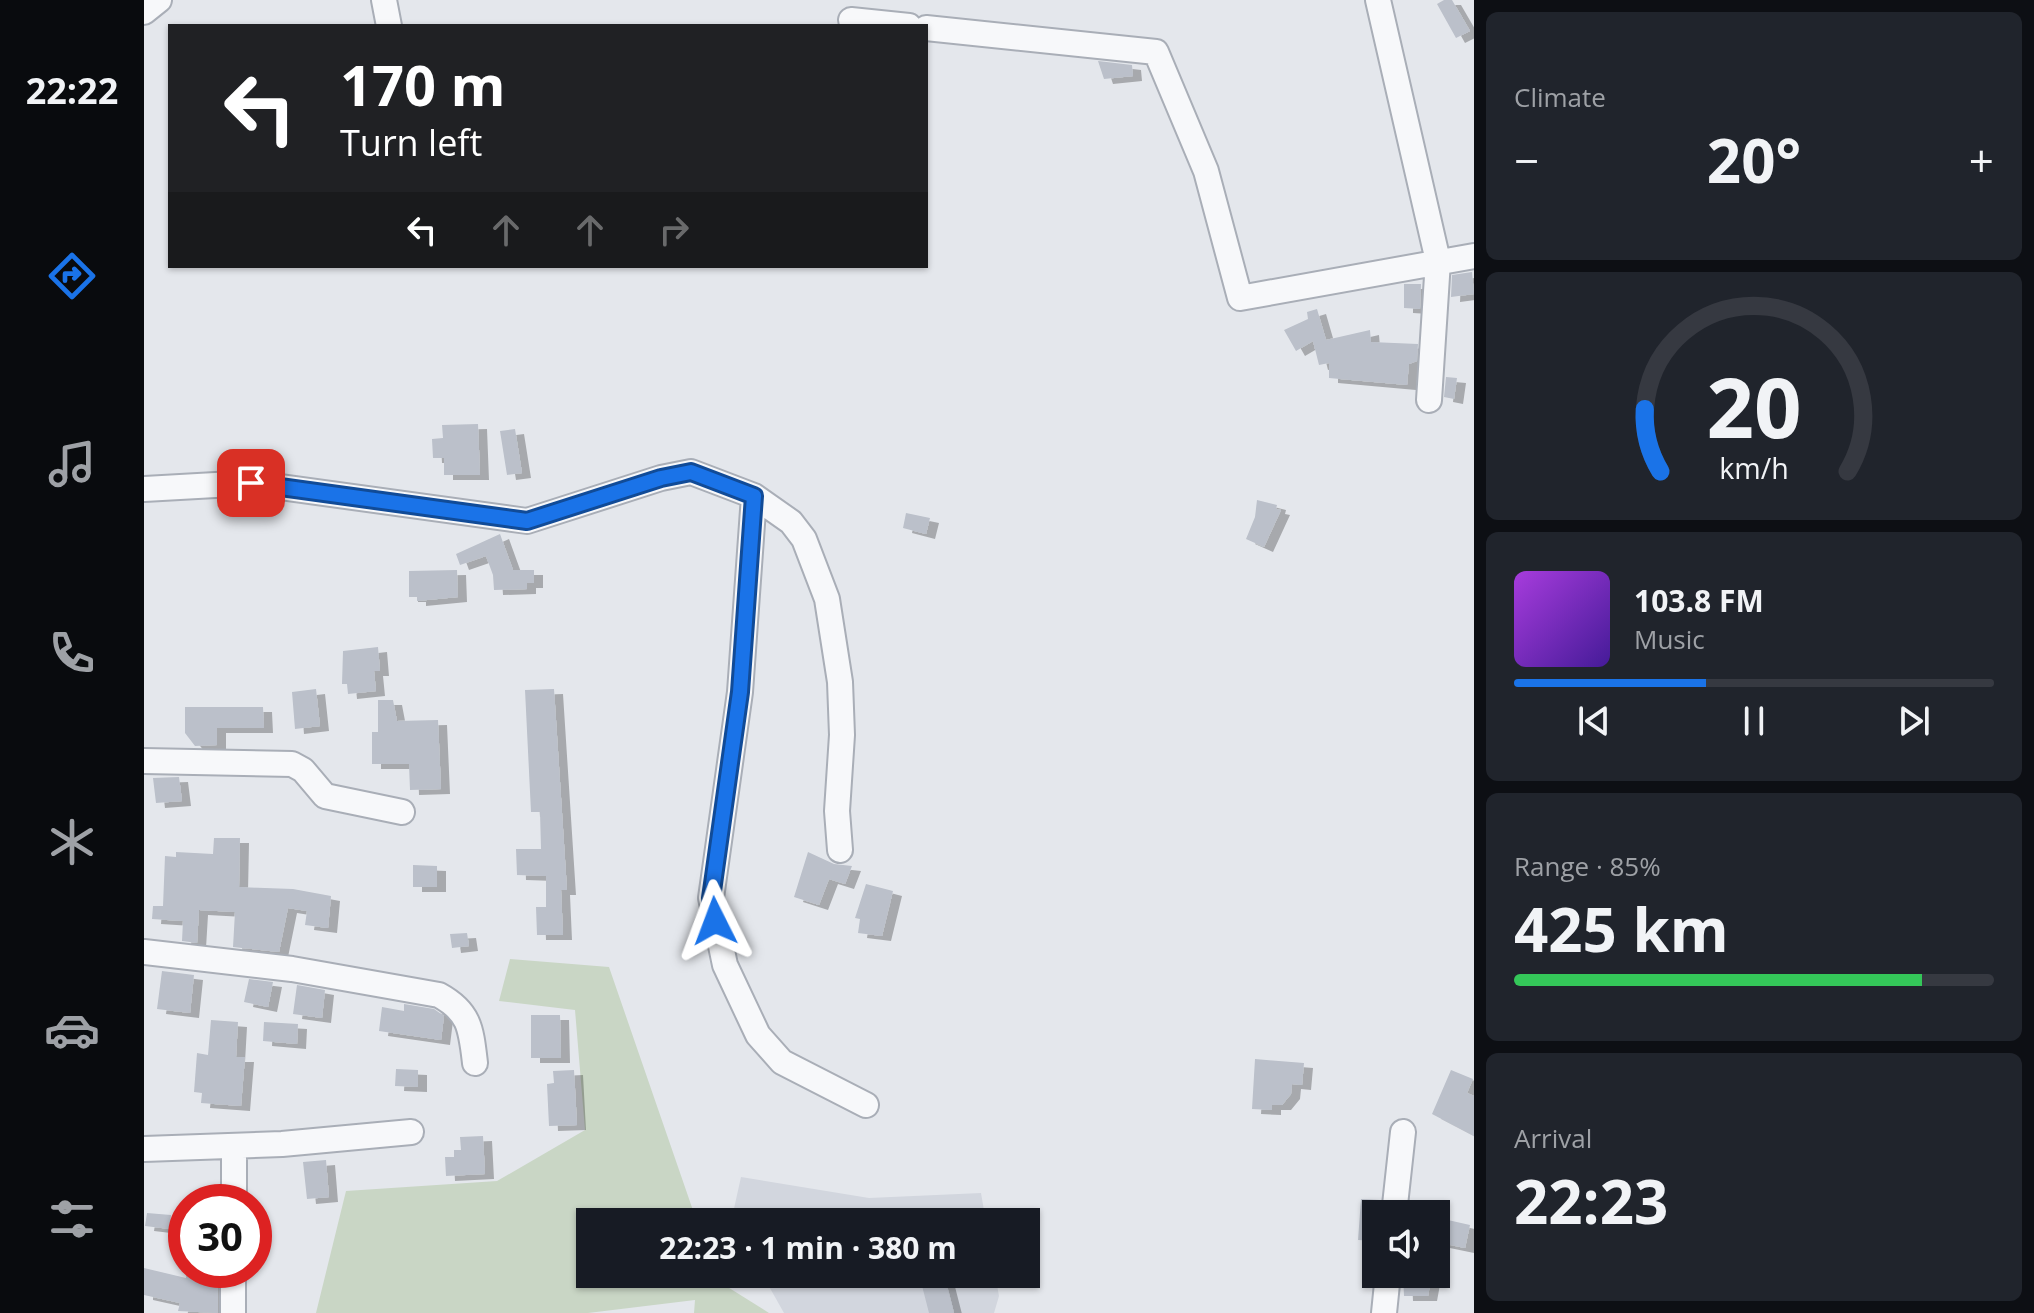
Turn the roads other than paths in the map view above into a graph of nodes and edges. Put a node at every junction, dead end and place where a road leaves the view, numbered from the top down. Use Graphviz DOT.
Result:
graph roads {
  1 [pos="159,0"];
  2 [pos="384,0"];
  3 [pos="1378,0"];
  4 [pos="144,12"];
  5 [pos="851,20"];
  6 [pos="389,24"];
  7 [pos="890,24"];
  8 [pos="928,28"];
  9 [pos="1474,256"];
  10 [pos="1438,261"];
  11 [pos="1429,400"];
  12 [pos="144,489"];
  13 [pos="754,496"];
  14 [pos="144,761"];
  15 [pos="402,812"];
  16 [pos="840,850"];
  17 [pos="144,952"];
  18 [pos="475,1063"];
  19 [pos="866,1105"];
  20 [pos="411,1132"];
  21 [pos="1403,1132"];
  22 [pos="234,1146"];
  23 [pos="144,1149"];
  24 [pos="234,1184"];
  25 [pos="1396,1200"];
  26 [pos="233,1288"];
  27 [pos="1389,1288"];
  28 [pos="1391,1311"];
  29 [pos="233,1313"];
  1 -- 4 [label="street"];
  2 -- 6 [label="street"];
  3 -- 10 [label="street"];
  5 -- 7 [label="street"];
  8 -- 10 [label="street"];
  9 -- 10 [label="street"];
  10 -- 11 [label="street"];
  12 -- 13 [label="street"];
  13 -- 16 [label="street"];
  13 -- 19 [label="street"];
  14 -- 15 [label="street"];
  17 -- 18 [label="street"];
  20 -- 22 [label="street"];
  21 -- 25 [label="street"];
  22 -- 23 [label="street"];
  22 -- 24 [label="street"];
  26 -- 29 [label="street"];
  27 -- 28 [label="street"];
}
